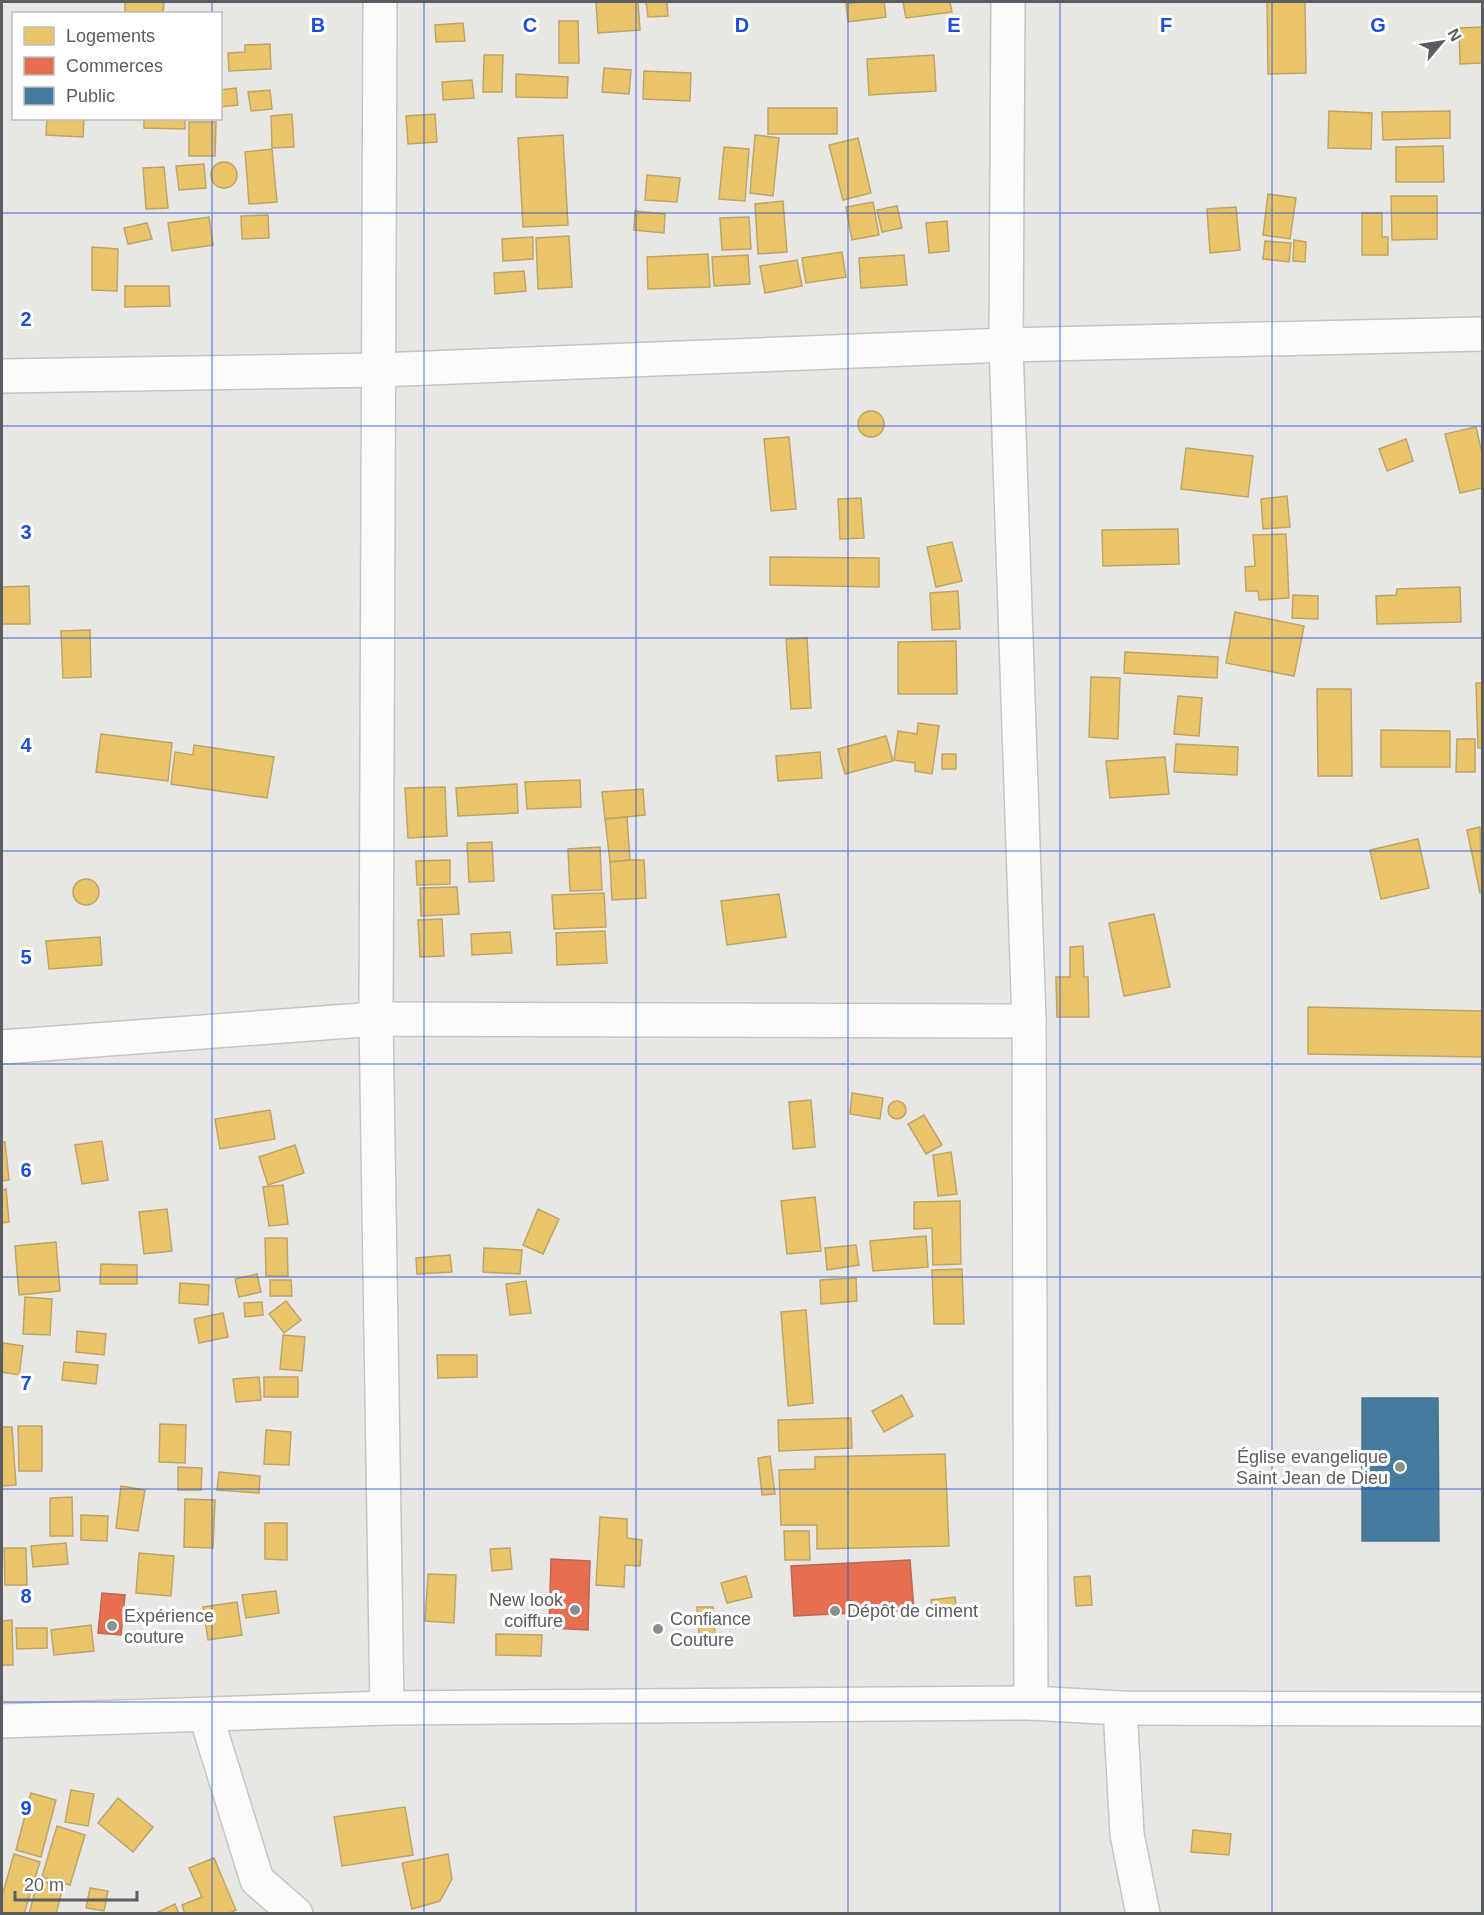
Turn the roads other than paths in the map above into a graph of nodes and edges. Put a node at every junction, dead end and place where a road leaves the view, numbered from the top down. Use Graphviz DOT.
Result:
graph roads {
  1 [pos="380,2"];
  2 [pos="1008,2"];
  3 [pos="1482,334"];
  4 [pos="1006,345"];
  5 [pos="379,370"];
  6 [pos="2,376"];
  7 [pos="376,1019"];
  8 [pos="1029,1021"];
  9 [pos="2,1047"];
  10 [pos="1031,1702"];
  11 [pos="387,1708"];
  12 [pos="1120,1708"];
  13 [pos="1482,1709"];
  14 [pos="206,1716"];
  15 [pos="2,1721"];
  16 [pos="296,1914"];
  17 [pos="1143,1914"];
  1 -- 5 [label="street"];
  2 -- 4 [label="street"];
  3 -- 4 [label="street"];
  4 -- 5 [label="street"];
  4 -- 8 [label="street"];
  5 -- 6 [label="street"];
  5 -- 7 [label="street"];
  7 -- 8 [label="street"];
  7 -- 9 [label="street"];
  7 -- 11 [label="street"];
  8 -- 10 [label="street"];
  10 -- 11 [label="street"];
  10 -- 12 [label="street"];
  11 -- 14 [label="street"];
  12 -- 13 [label="street"];
  12 -- 17 [label="street"];
  14 -- 15 [label="street"];
  14 -- 16 [label="street"];
}
